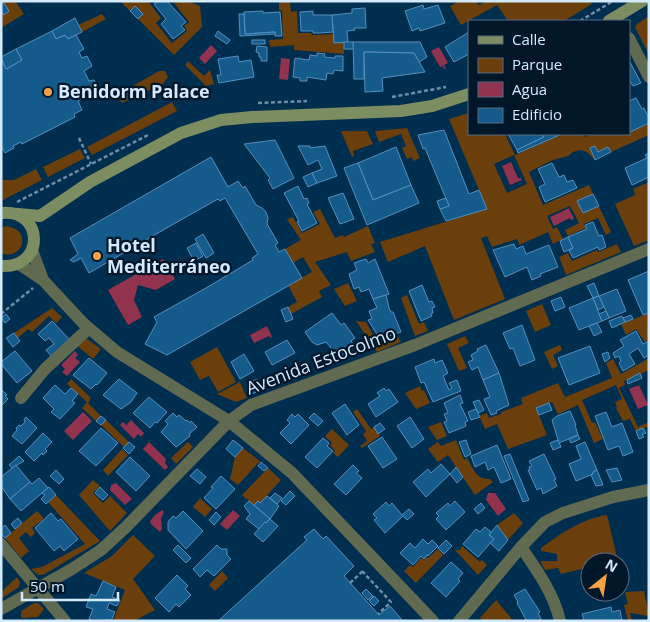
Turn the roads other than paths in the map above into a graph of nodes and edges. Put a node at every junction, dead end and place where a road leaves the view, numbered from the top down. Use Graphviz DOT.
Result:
graph roads {
  1 [pos="642,1"];
  2 [pos="616,20"];
  3 [pos="630,40"];
  4 [pos="649,77"];
  5 [pos="468,94"];
  6 [pos="1,213"];
  7 [pos="18,214"];
  8 [pos="40,216"];
  9 [pos="34,234"];
  10 [pos="649,249"];
  11 [pos="32,250"];
  12 [pos="19,264"];
  13 [pos="1,266"];
  14 [pos="43,280"];
  15 [pos="88,329"];
  16 [pos="22,398"];
  17 [pos="229,420"];
  18 [pos="649,490"];
  19 [pos="1,544"];
  20 [pos="521,547"];
  21 [pos="38,588"];
  22 [pos="1,609"];
  23 [pos="64,621"];
  24 [pos="434,621"];
  25 [pos="459,621"];
  26 [pos="560,621"];
  1 -- 2 [label="street"];
  3 -- 4 [label="street"];
  5 -- 8 [label="street"];
  6 -- 7 [label="street"];
  7 -- 8 [label="street"];
  7 -- 9 [label="street"];
  8 -- 9 [label="street"];
  9 -- 11 [label="street"];
  10 -- 17 [label="street, Avenida Estocolmo"];
  11 -- 12 [label="street"];
  11 -- 14 [label="street"];
  12 -- 13 [label="street"];
  12 -- 14 [label="street"];
  14 -- 15 [label="street"];
  15 -- 16 [label="street"];
  15 -- 17 [label="street"];
  17 -- 21 [label="street, Avenida Estocolmo"];
  17 -- 24 [label="street"];
  18 -- 20 [label="street"];
  19 -- 21 [label="street"];
  20 -- 25 [label="street"];
  20 -- 26 [label="street"];
  21 -- 22 [label="street, Avenida Estocolmo"];
  21 -- 23 [label="street"];
}
